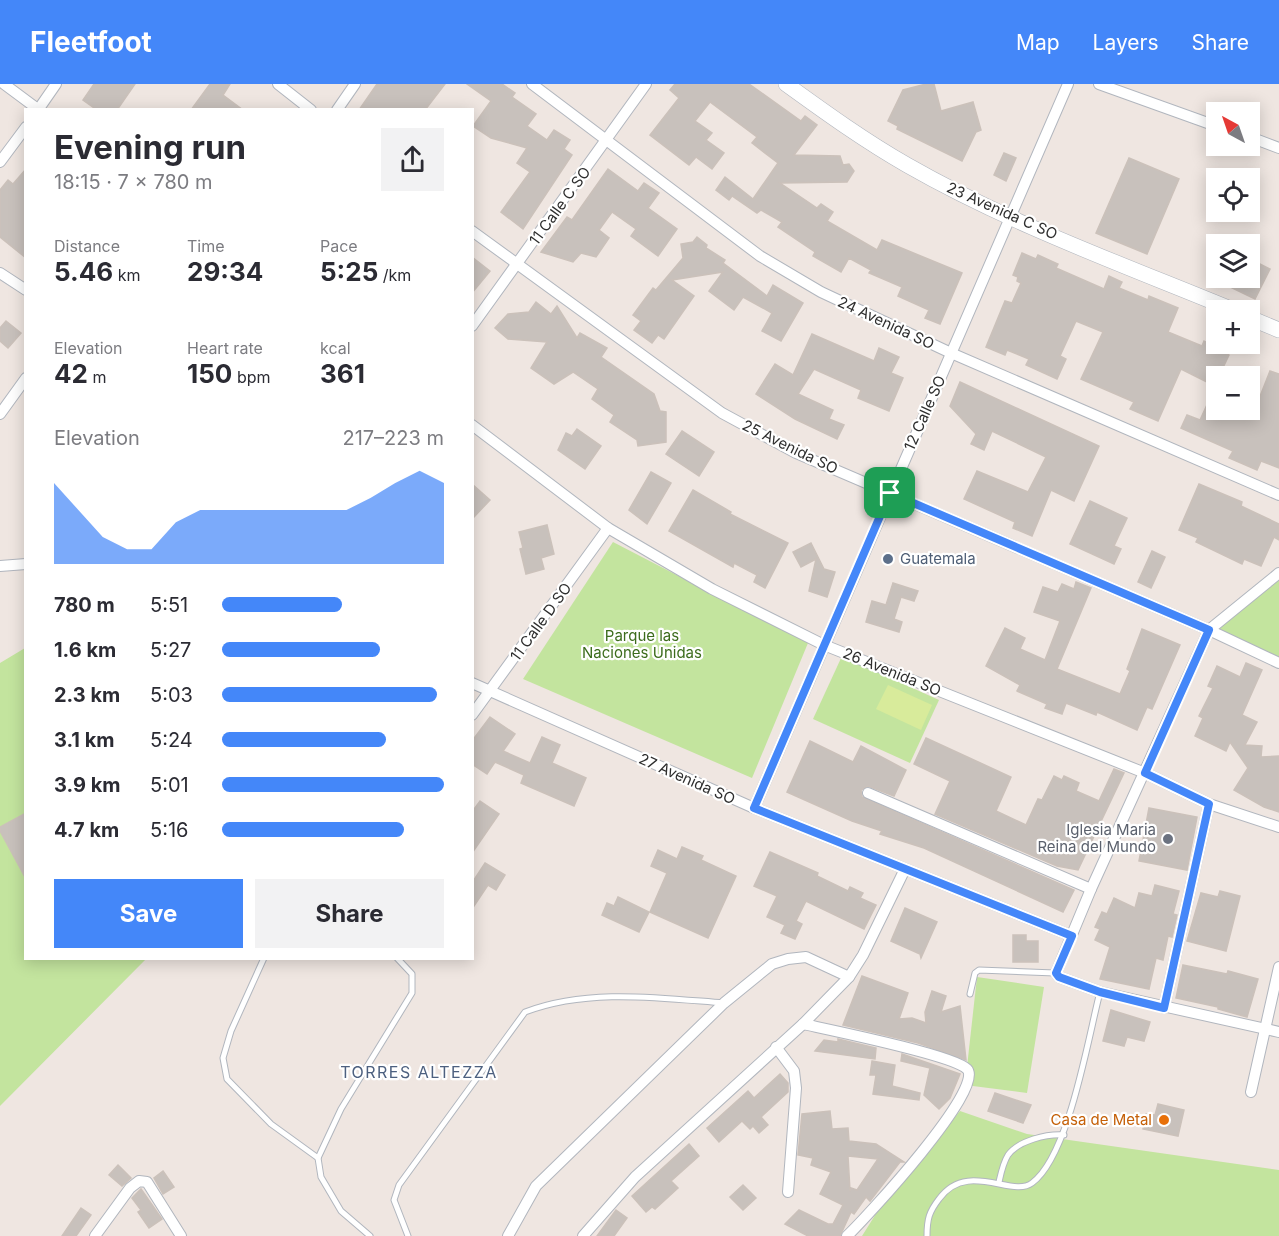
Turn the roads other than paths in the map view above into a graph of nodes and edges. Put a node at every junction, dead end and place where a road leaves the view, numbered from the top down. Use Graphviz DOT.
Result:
graph roads {
  1 [pos="4,84"];
  2 [pos="56,84"];
  3 [pos="278,84"];
  4 [pos="355,84"];
  5 [pos="532,84"];
  6 [pos="646,84"];
  7 [pos="786,84"];
  8 [pos="1068,84"];
  9 [pos="1099,84"];
  10 [pos="37,108"];
  11 [pos="39,108"];
  12 [pos="308,108"];
  13 [pos="338,108"];
  14 [pos="1206,122"];
  15 [pos="24,130"];
  16 [pos="606,141"];
  17 [pos="1260,141"];
  18 [pos="1279,148"];
  19 [pos="0,162"];
  20 [pos="1009,216"];
  21 [pos="474,232"];
  22 [pos="518,265"];
  23 [pos="0,273"];
  24 [pos="24,289"];
  25 [pos="1209,300"];
  26 [pos="1260,322"];
  27 [pos="474,323"];
  28 [pos="1279,330"];
  29 [pos="951,353"];
  30 [pos="24,381"];
  31 [pos="0,414"];
  32 [pos="474,427"];
  33 [pos="890,493"];
  34 [pos="1279,495"];
  35 [pos="608,528"];
  36 [pos="24,564"];
  37 [pos="0,566"];
  38 [pos="1279,573"];
  39 [pos="1209,630"];
  40 [pos="824,645"];
  41 [pos="1279,663"];
  42 [pos="474,685"];
  43 [pos="490,693"];
  44 [pos="474,713"];
  45 [pos="1145,773"];
  46 [pos="868,792"];
  47 [pos="1209,804"];
  48 [pos="754,808"];
  49 [pos="1279,827"];
  50 [pos="905,869"];
  51 [pos="1091,888"];
  52 [pos="1072,936"];
  53 [pos="263,960"];
  54 [pos="399,960"];
  55 [pos="1279,967"];
  56 [pos="1058,975"];
  57 [pos="849,977"];
  58 [pos="1100,992"];
  59 [pos="970,994"];
  60 [pos="724,1003"];
  61 [pos="1164,1008"];
  62 [pos="803,1024"];
  63 [pos="1264,1028"];
  64 [pos="1279,1032"];
  65 [pos="776,1047"];
  66 [pos="1251,1092"];
  67 [pos="1064,1135"];
  68 [pos="318,1158"];
  69 [pos="999,1182"];
  70 [pos="788,1191"];
  71 [pos="95,1236"];
  72 [pos="181,1236"];
  73 [pos="370,1236"];
  74 [pos="408,1236"];
  75 [pos="508,1236"];
  76 [pos="583,1236"];
  77 [pos="847,1236"];
  78 [pos="927,1236"];
  1 -- 10 [label="street"];
  2 -- 11 [label="street"];
  3 -- 12 [label="street"];
  4 -- 13 [label="street"];
  5 -- 16 [label="street, 24 Avenida SO"];
  6 -- 16 [label="street, 11 Calle C SO"];
  7 -- 20 [label="street, 23 Avenida C SO"];
  8 -- 20 [label="street, 12 Calle SO"];
  9 -- 14 [label="street"];
  15 -- 19 [label="street"];
  16 -- 22 [label="street, 11 Calle C SO"];
  16 -- 29 [label="street, 24 Avenida SO"];
  17 -- 18 [label="street"];
  20 -- 25 [label="street, 23 Avenida C SO"];
  20 -- 29 [label="street, 12 Calle SO"];
  21 -- 22 [label="street, 25 Avenida SO"];
  22 -- 27 [label="street, 11 Calle C SO"];
  22 -- 33 [label="street, 25 Avenida SO"];
  23 -- 24 [label="street"];
  26 -- 28 [label="street"];
  29 -- 33 [label="street, 12 Calle SO"];
  29 -- 34 [label="street, 24 Avenida SO"];
  30 -- 31 [label="street"];
  32 -- 35 [label="street, 26 Avenida SO"];
  33 -- 39 [label="street, 25 Avenida SO"];
  33 -- 40 [label="street, 12 Calle SO"];
  35 -- 40 [label="street, 26 Avenida SO"];
  35 -- 43 [label="street, 11 Calle D SO"];
  36 -- 37 [label="street"];
  38 -- 39 [label="street"];
  39 -- 41 [label="street, 25 Avenida SO"];
  39 -- 45 [label="street"];
  40 -- 45 [label="street, 26 Avenida SO"];
  40 -- 48 [label="street, 12 Calle SO"];
  42 -- 43 [label="street, 27 Avenida SO"];
  43 -- 44 [label="street, 11 Calle D SO"];
  43 -- 48 [label="street, 27 Avenida SO"];
  45 -- 47 [label="street, 26 Avenida SO"];
  45 -- 51 [label="street"];
  46 -- 51 [label="street"];
  47 -- 49 [label="street, 26 Avenida SO"];
  47 -- 61 [label="street"];
  48 -- 50 [label="street, 27 Avenida SO"];
  50 -- 52 [label="street, 27 Avenida SO"];
  50 -- 57 [label="street"];
  51 -- 52 [label="street"];
  52 -- 56 [label="street"];
  53 -- 68 [label="lane"];
  54 -- 68 [label="lane"];
  55 -- 63 [label="street"];
  56 -- 58 [label="street"];
  56 -- 59 [label="lane"];
  57 -- 60 [label="street"];
  57 -- 62 [label="street"];
  58 -- 61 [label="street"];
  58 -- 67 [label="lane"];
  60 -- 74 [label="lane"];
  60 -- 75 [label="street"];
  61 -- 63 [label="street"];
  62 -- 65 [label="street"];
  62 -- 77 [label="street"];
  63 -- 64 [label="street"];
  63 -- 66 [label="street"];
  65 -- 70 [label="street"];
  65 -- 76 [label="street"];
  67 -- 69 [label="lane"];
  67 -- 69 [label="lane"];
  68 -- 73 [label="lane"];
  69 -- 78 [label="lane"];
  71 -- 72 [label="street"];
}
